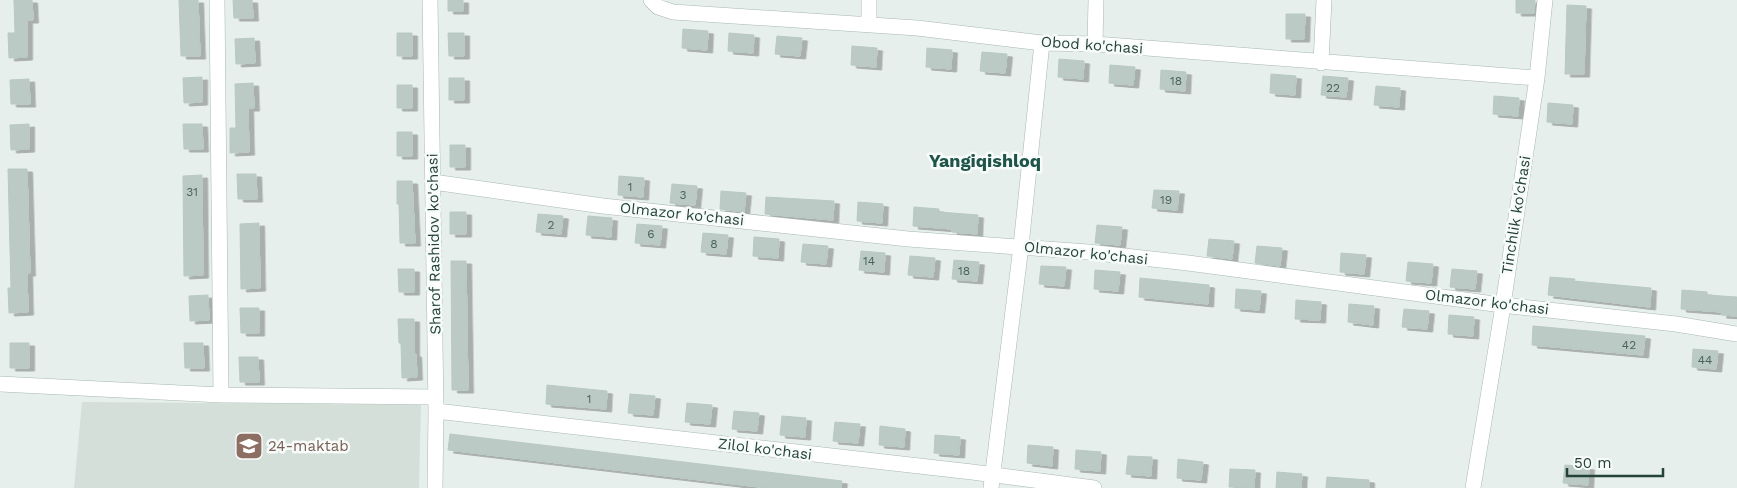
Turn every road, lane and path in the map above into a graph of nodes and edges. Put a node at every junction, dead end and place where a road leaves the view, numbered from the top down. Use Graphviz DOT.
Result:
graph roads {
  1 [pos="217,0"];
  2 [pos="430,0"];
  3 [pos="651,0"];
  4 [pos="868,0"];
  5 [pos="1096,0"];
  6 [pos="1324,0"];
  7 [pos="1545,0"];
  8 [pos="869,25"];
  9 [pos="1042,43"];
  10 [pos="1095,44"];
  11 [pos="1321,63"];
  12 [pos="1537,78"];
  13 [pos="433,182"];
  14 [pos="1022,246"];
  15 [pos="1502,305"];
  16 [pos="1737,334"];
  17 [pos="0,384"];
  18 [pos="221,395"];
  19 [pos="436,404"];
  20 [pos="992,482"];
  21 [pos="435,488"];
  22 [pos="1094,488"];
  23 [pos="1473,488"];
  1 -- 18 [label="street"];
  2 -- 13 [label="street, Sharof Rashidov ko'chasi"];
  3 -- 8 [label="street, Obod ko'chasi"];
  4 -- 8 [label="street"];
  5 -- 10 [label="street"];
  6 -- 11 [label="street"];
  7 -- 12 [label="street, Tinchlik ko'chasi"];
  8 -- 9 [label="street, Obod ko'chasi"];
  9 -- 10 [label="street, Obod ko'chasi"];
  9 -- 14 [label="street"];
  10 -- 11 [label="street, Obod ko'chasi"];
  11 -- 12 [label="street, Obod ko'chasi"];
  12 -- 15 [label="street, Tinchlik ko'chasi"];
  13 -- 14 [label="street, Olmazor ko'chasi"];
  13 -- 19 [label="street, Sharof Rashidov ko'chasi"];
  14 -- 15 [label="street, Olmazor ko'chasi"];
  14 -- 20 [label="street"];
  15 -- 16 [label="street, Olmazor ko'chasi"];
  15 -- 23 [label="street, Tinchlik ko'chasi"];
  17 -- 18 [label="street, Zilol ko'chasi"];
  18 -- 19 [label="street, Zilol ko'chasi"];
  19 -- 20 [label="street, Zilol ko'chasi"];
  19 -- 21 [label="street, Sharof Rashidov ko'chasi"];
  20 -- 22 [label="street, Zilol ko'chasi"];
}
